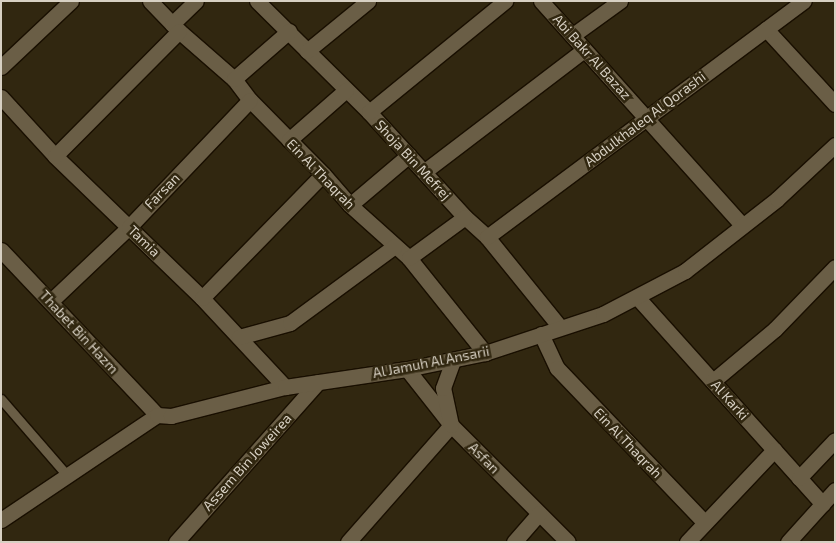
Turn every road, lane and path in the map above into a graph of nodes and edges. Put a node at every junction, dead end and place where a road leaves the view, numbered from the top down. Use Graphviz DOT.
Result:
graph roads {
  1 [pos="71,1"];
  2 [pos="150,1"];
  3 [pos="196,1"];
  4 [pos="257,1"];
  5 [pos="368,1"];
  6 [pos="505,1"];
  7 [pos="541,1"];
  8 [pos="620,1"];
  9 [pos="804,1"];
  10 [pos="175,27"];
  11 [pos="766,29"];
  12 [pos="289,31"];
  13 [pos="573,35"];
  14 [pos="584,50"];
  15 [pos="307,51"];
  16 [pos="1,68"];
  17 [pos="234,80"];
  18 [pos="346,90"];
  19 [pos="1,97"];
  20 [pos="250,100"];
  21 [pos="835,104"];
  22 [pos="369,112"];
  23 [pos="646,118"];
  24 [pos="289,140"];
  25 [pos="834,146"];
  26 [pos="409,155"];
  27 [pos="54,156"];
  28 [pos="425,171"];
  29 [pos="323,174"];
  30 [pos="350,205"];
  31 [pos="466,217"];
  32 [pos="742,225"];
  33 [pos="129,227"];
  34 [pos="487,237"];
  35 [pos="395,246"];
  36 [pos="1,250"];
  37 [pos="408,258"];
  38 [pos="835,267"];
  39 [pos="637,297"];
  40 [pos="202,298"];
  41 [pos="51,301"];
  42 [pos="560,328"];
  43 [pos="541,334"];
  44 [pos="239,337"];
  45 [pos="485,353"];
  46 [pos="453,360"];
  47 [pos="407,369"];
  48 [pos="318,382"];
  49 [pos="713,382"];
  50 [pos="285,387"];
  51 [pos="1,398"];
  52 [pos="157,415"];
  53 [pos="451,425"];
  54 [pos="835,440"];
  55 [pos="774,450"];
  56 [pos="66,474"];
  57 [pos="799,478"];
  58 [pos="835,490"];
  59 [pos="823,504"];
  60 [pos="539,513"];
  61 [pos="1,520"];
  62 [pos="705,523"];
  63 [pos="176,542"];
  64 [pos="348,542"];
  65 [pos="514,542"];
  66 [pos="568,542"];
  67 [pos="687,542"];
  68 [pos="788,542"];
  1 -- 16 [label="street"];
  2 -- 10 [label="street, Ein Al Thaqrah"];
  3 -- 10 [label="street"];
  4 -- 12 [label="street, Shoja Bin Mefrej"];
  5 -- 15 [label="street"];
  6 -- 22 [label="street"];
  7 -- 13 [label="street, Abi Bakr Al Bazaz"];
  8 -- 13 [label="street"];
  9 -- 11 [label="street, Abdulkhaleq Al Qorashi"];
  10 -- 17 [label="street, Ein Al Thaqrah"];
  10 -- 27 [label="street"];
  11 -- 21 [label="street"];
  11 -- 23 [label="street, Abdulkhaleq Al Qorashi"];
  12 -- 15 [label="street, Shoja Bin Mefrej"];
  12 -- 17 [label="street"];
  13 -- 14 [label="street, Abi Bakr Al Bazaz"];
  14 -- 23 [label="street, Abi Bakr Al Bazaz"];
  14 -- 28 [label="street"];
  15 -- 18 [label="street, Shoja Bin Mefrej"];
  17 -- 20 [label="street, Ein Al Thaqrah"];
  18 -- 22 [label="street, Shoja Bin Mefrej"];
  18 -- 24 [label="street"];
  19 -- 27 [label="street, Tamia"];
  20 -- 24 [label="street, Ein Al Thaqrah"];
  20 -- 33 [label="street, Farsan"];
  22 -- 26 [label="street, Shoja Bin Mefrej"];
  23 -- 32 [label="street, Abi Bakr Al Bazaz"];
  23 -- 34 [label="street, Abdulkhaleq Al Qorashi"];
  24 -- 29 [label="street, Ein Al Thaqrah"];
  25 -- 32 [label="street, Al Jamuh Al Ansarii"];
  26 -- 28 [label="street, Shoja Bin Mefrej"];
  26 -- 30 [label="street"];
  27 -- 33 [label="street, Tamia"];
  28 -- 31 [label="street, Shoja Bin Mefrej"];
  29 -- 30 [label="street, Ein Al Thaqrah"];
  29 -- 40 [label="street"];
  30 -- 35 [label="street, Ein Al Thaqrah"];
  31 -- 34 [label="street, Shoja Bin Mefrej"];
  31 -- 37 [label="street"];
  32 -- 39 [label="street, Al Jamuh Al Ansarii"];
  33 -- 40 [label="street, Tamia"];
  33 -- 41 [label="street, Farsan"];
  34 -- 42 [label="street, Shoja Bin Mefrej"];
  35 -- 37 [label="street, Ein Al Thaqrah"];
  35 -- 44 [label="street"];
  36 -- 41 [label="street, Thabet Bin Hazm"];
  37 -- 45 [label="street, Ein Al Thaqrah"];
  38 -- 49 [label="street"];
  39 -- 42 [label="street, Al Jamuh Al Ansarii"];
  39 -- 49 [label="street, Al Karki"];
  40 -- 44 [label="street, Tamia"];
  41 -- 52 [label="street, Thabet Bin Hazm"];
  42 -- 43 [label="street, Al Jamuh Al Ansarii"];
  43 -- 45 [label="street, Al Jamuh Al Ansarii"];
  43 -- 62 [label="street, Ein Al Thaqrah"];
  44 -- 50 [label="street, Tamia"];
  45 -- 46 [label="street, Al Jamuh Al Ansarii"];
  46 -- 47 [label="street, Al Jamuh Al Ansarii"];
  46 -- 53 [label="street"];
  47 -- 48 [label="street, Al Jamuh Al Ansarii"];
  47 -- 53 [label="street, Asfan"];
  48 -- 50 [label="street, Al Jamuh Al Ansarii"];
  48 -- 63 [label="street, Assem Bin Joweirea"];
  49 -- 55 [label="street, Al Karki"];
  50 -- 52 [label="street, Al Jamuh Al Ansarii"];
  51 -- 56 [label="lane"];
  52 -- 56 [label="street, Al Jamuh Al Ansarii"];
  53 -- 60 [label="street, Asfan"];
  53 -- 64 [label="street"];
  54 -- 57 [label="street"];
  55 -- 57 [label="street, Al Karki"];
  55 -- 62 [label="street"];
  56 -- 61 [label="street, Al Jamuh Al Ansarii"];
  57 -- 59 [label="street, Al Karki"];
  58 -- 59 [label="street"];
  59 -- 68 [label="street"];
  60 -- 65 [label="street"];
  60 -- 66 [label="street, Asfan"];
  62 -- 67 [label="street"];
}
